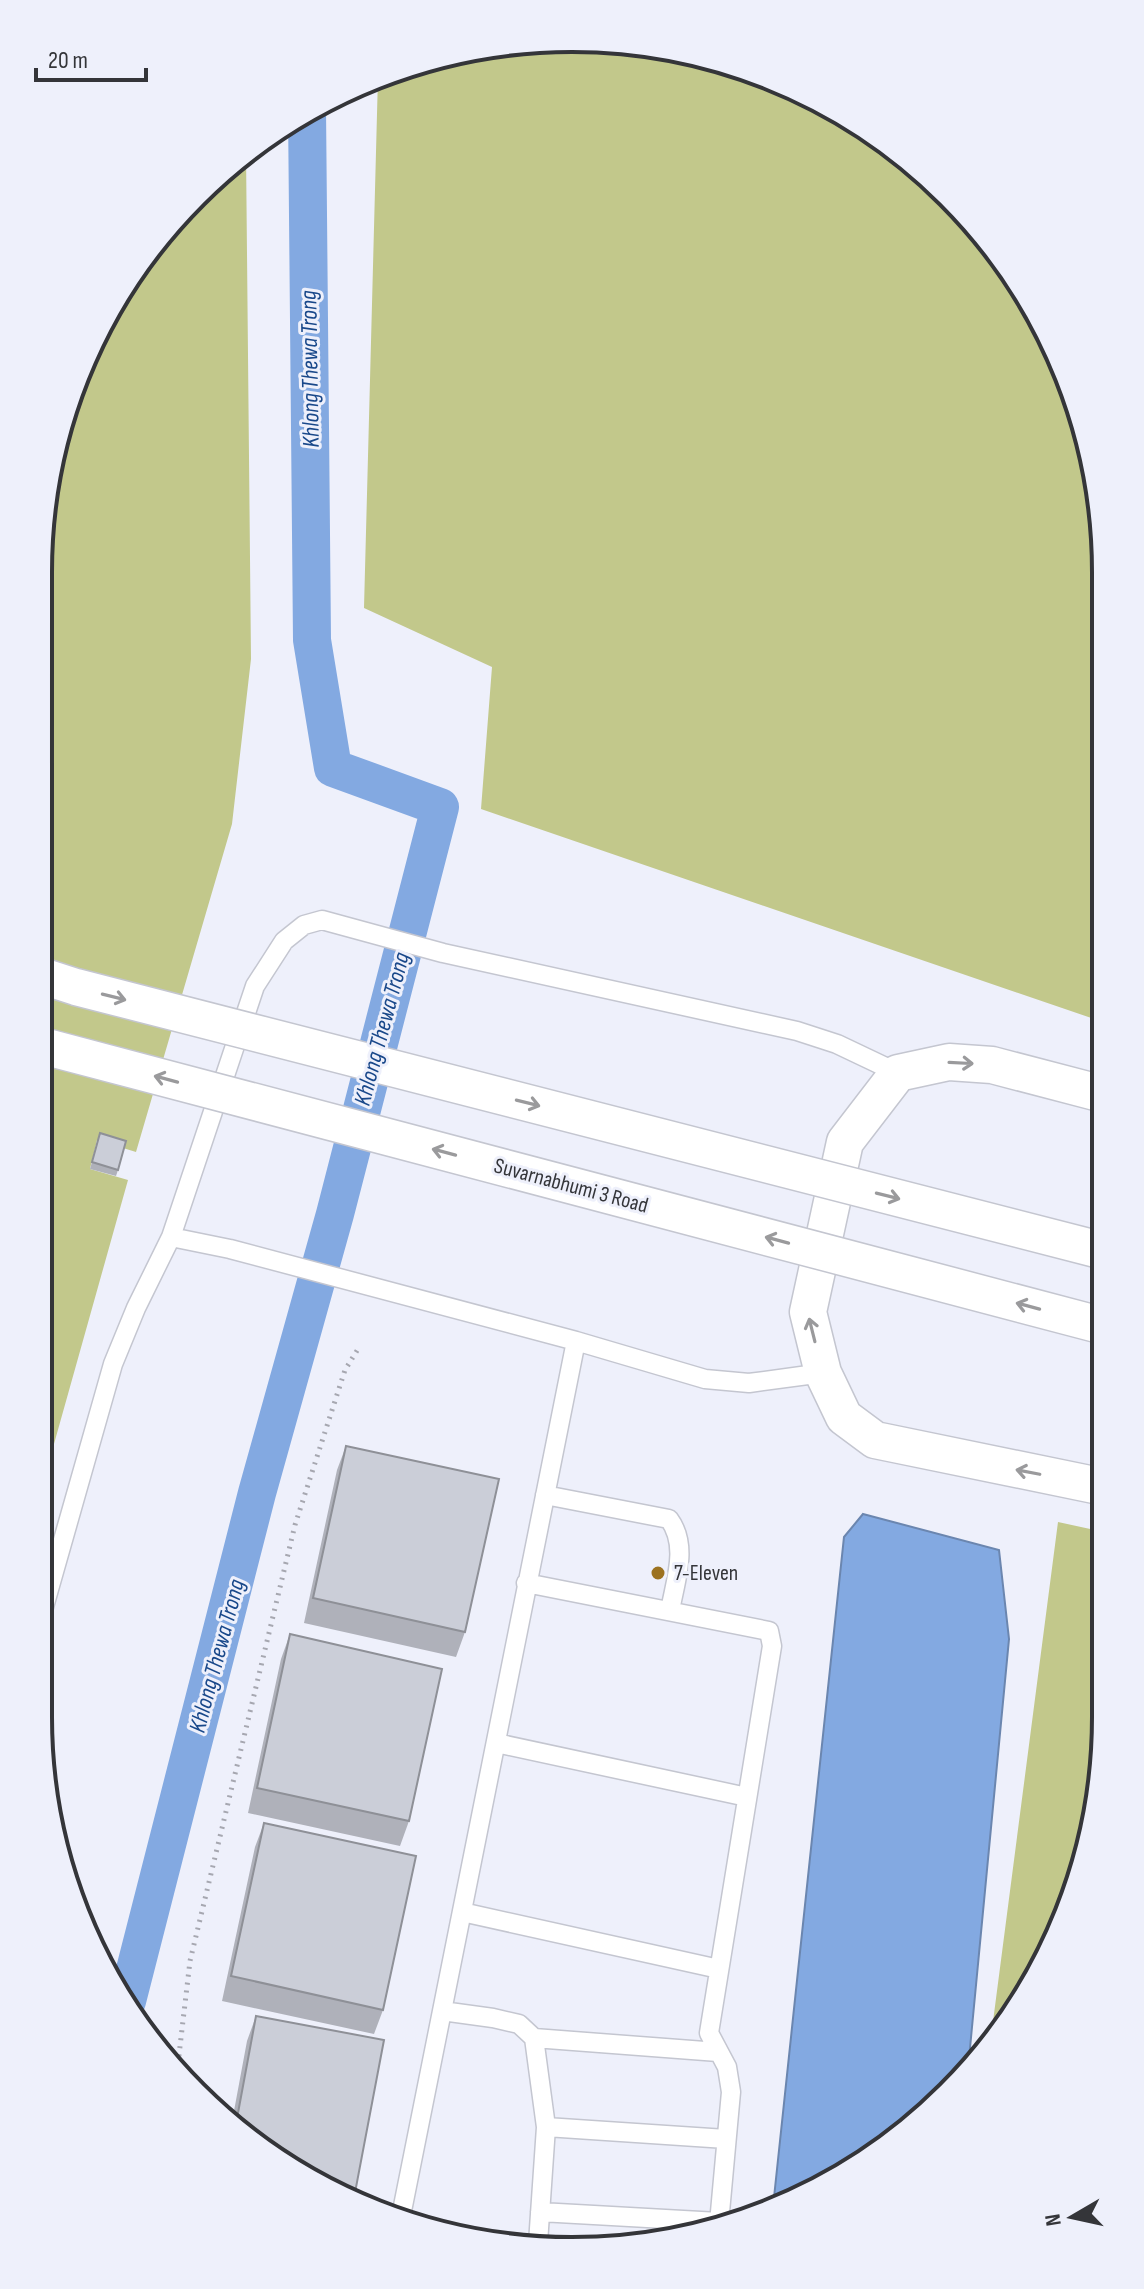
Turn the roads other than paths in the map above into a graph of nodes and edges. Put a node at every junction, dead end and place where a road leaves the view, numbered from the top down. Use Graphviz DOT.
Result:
graph roads {
  1 [pos="52,979"];
  2 [pos="52,1048"];
  3 [pos="898,1073"];
  4 [pos="1092,1091"];
  5 [pos="171,1237"];
  6 [pos="1092,1248"];
  7 [pos="1092,1323"];
  8 [pos="576,1341"];
  9 [pos="823,1373"];
  10 [pos="1092,1485"];
  11 [pos="545,1495"];
  12 [pos="52,1579"];
  13 [pos="526,1583"];
  14 [pos="670,1611"];
  15 [pos="496,1743"];
  16 [pos="747,1797"];
  17 [pos="462,1912"];
  18 [pos="719,1969"];
  19 [pos="442,2011"];
  20 [pos="534,2038"];
  21 [pos="718,2052"];
  22 [pos="546,2127"];
  23 [pos="726,2139"];
  24 [pos="403,2208"];
  25 [pos="540,2212"];
  26 [pos="720,2215"];
  27 [pos="696,2222"];
  28 [pos="538,2236"];
  1 -- 6 [label="street, one-way, bridge"];
  7 -- 2 [label="street, Suvarnabhumi 3 Road, one-way, bridge"];
  3 -- 4 [label="street, one-way"];
  3 -- 5 [label="lane"];
  9 -- 3 [label="street, one-way"];
  5 -- 8 [label="lane"];
  5 -- 12 [label="lane"];
  8 -- 9 [label="lane"];
  8 -- 11 [label="lane"];
  10 -- 9 [label="street, one-way"];
  11 -- 13 [label="lane"];
  11 -- 14 [label="lane"];
  13 -- 14 [label="lane"];
  13 -- 15 [label="lane"];
  14 -- 16 [label="lane"];
  15 -- 16 [label="lane"];
  15 -- 17 [label="lane"];
  16 -- 18 [label="lane"];
  17 -- 18 [label="lane"];
  17 -- 19 [label="lane"];
  18 -- 21 [label="lane"];
  19 -- 20 [label="lane"];
  19 -- 24 [label="lane"];
  20 -- 21 [label="lane"];
  20 -- 22 [label="lane"];
  21 -- 23 [label="lane"];
  22 -- 23 [label="lane"];
  22 -- 25 [label="lane"];
  23 -- 26 [label="lane"];
  25 -- 27 [label="lane"];
  25 -- 28 [label="lane"];
}
